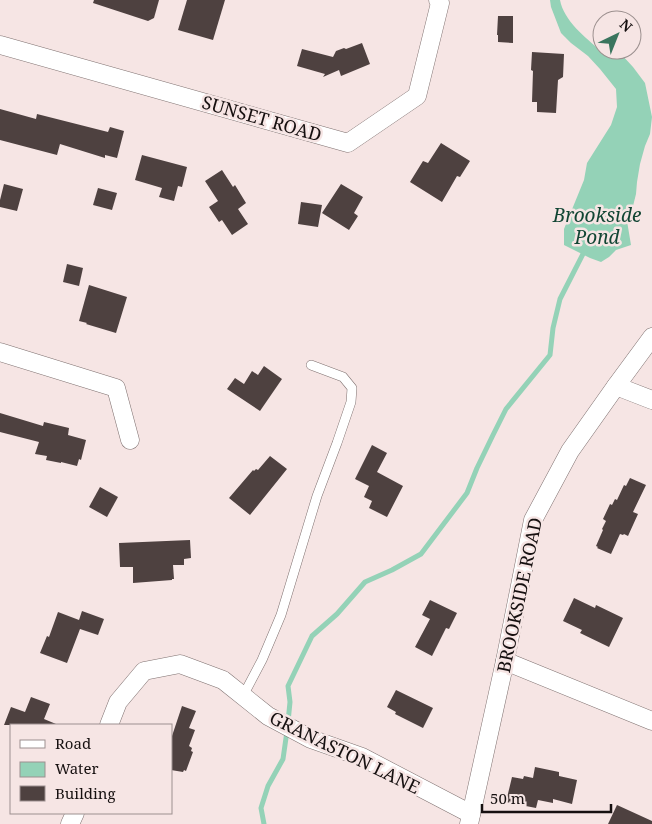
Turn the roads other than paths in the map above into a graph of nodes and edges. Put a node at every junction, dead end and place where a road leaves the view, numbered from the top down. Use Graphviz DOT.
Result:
graph roads {
  1 [pos="438,0"];
  2 [pos="0,45"];
  3 [pos="652,337"];
  4 [pos="0,352"];
  5 [pos="311,365"];
  6 [pos="616,386"];
  7 [pos="652,400"];
  8 [pos="130,440"];
  9 [pos="505,661"];
  10 [pos="243,696"];
  11 [pos="652,721"];
  12 [pos="109,724"];
  13 [pos="470,819"];
  1 -- 2 [label="street, SUNSET ROAD"];
  3 -- 6 [label="street, BROOKSIDE ROAD"];
  4 -- 8 [label="street"];
  5 -- 10 [label="lane"];
  6 -- 7 [label="street"];
  6 -- 9 [label="street, BROOKSIDE ROAD"];
  9 -- 11 [label="street"];
  9 -- 13 [label="street, BROOKSIDE ROAD"];
  10 -- 12 [label="street, GRANASTON LANE"];
  10 -- 13 [label="street, GRANASTON LANE"];
}
